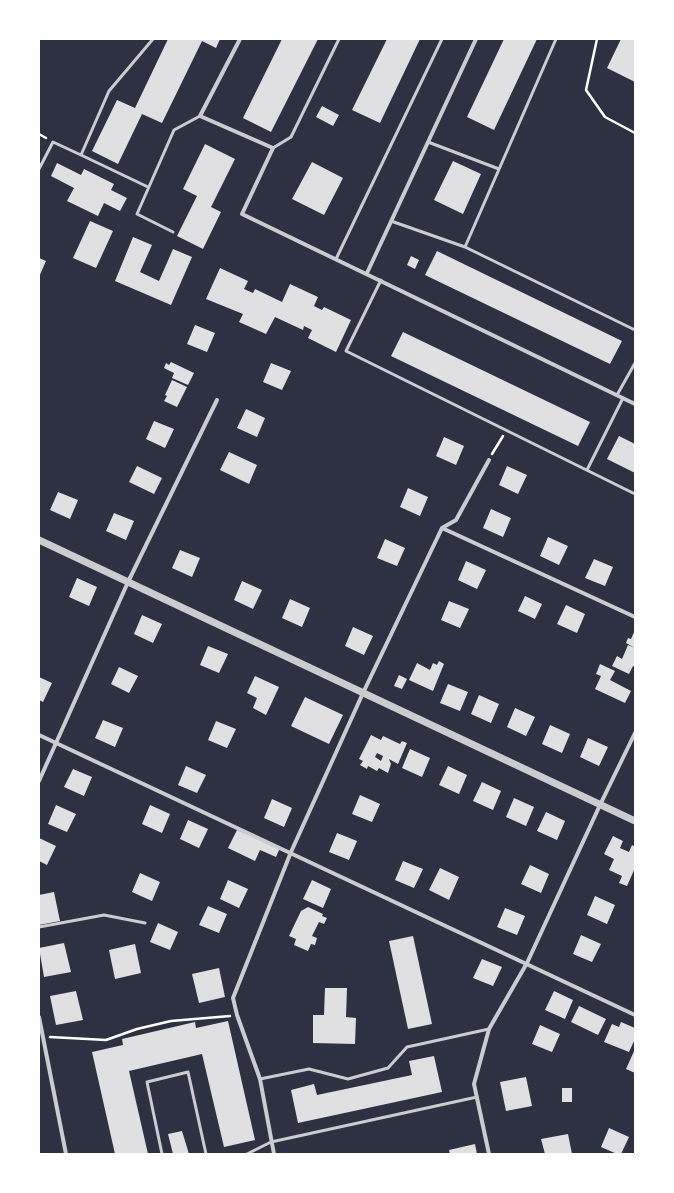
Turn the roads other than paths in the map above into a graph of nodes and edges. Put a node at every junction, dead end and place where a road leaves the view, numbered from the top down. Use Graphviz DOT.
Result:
graph roads {
  1 [pos="153,39"];
  2 [pos="240,39"];
  3 [pos="338,39"];
  4 [pos="442,39"];
  5 [pos="476,39"];
  6 [pos="556,39"];
  7 [pos="200,116"];
  8 [pos="428,142"];
  9 [pos="273,148"];
  10 [pos="81,155"];
  11 [pos="39,169"];
  12 [pos="499,169"];
  13 [pos="148,187"];
  14 [pos="391,221"];
  15 [pos="173,232"];
  16 [pos="464,247"];
  17 [pos="336,259"];
  18 [pos="367,273"];
  19 [pos="381,280"];
  20 [pos="635,330"];
  21 [pos="635,363"];
  22 [pos="617,396"];
  23 [pos="623,398"];
  24 [pos="217,400"];
  25 [pos="635,404"];
  26 [pos="489,460"];
  27 [pos="587,470"];
  28 [pos="635,494"];
  29 [pos="442,528"];
  30 [pos="39,540"];
  31 [pos="128,582"];
  32 [pos="635,618"];
  33 [pos="363,694"];
  34 [pos="635,733"];
  35 [pos="39,734"];
  36 [pos="56,742"];
  37 [pos="39,781"];
  38 [pos="600,805"];
  39 [pos="635,821"];
  40 [pos="291,852"];
  41 [pos="145,923"];
  42 [pos="39,927"];
  43 [pos="527,963"];
  44 [pos="635,1015"];
  45 [pos="39,1017"];
  46 [pos="489,1029"];
  47 [pos="260,1079"];
  48 [pos="477,1097"];
  49 [pos="271,1142"];
  50 [pos="66,1154"];
  51 [pos="162,1154"];
  52 [pos="206,1154"];
  53 [pos="247,1154"];
  54 [pos="274,1154"];
  55 [pos="489,1154"];
  1 -- 10 [label="lane"];
  2 -- 7 [label="street"];
  3 -- 9 [label="lane"];
  4 -- 17 [label="lane"];
  5 -- 8 [label="street"];
  6 -- 12 [label="lane"];
  7 -- 9 [label="street"];
  7 -- 13 [label="lane"];
  8 -- 12 [label="lane"];
  8 -- 14 [label="street"];
  9 -- 17 [label="street"];
  10 -- 11 [label="lane"];
  10 -- 13 [label="lane"];
  12 -- 16 [label="lane"];
  13 -- 15 [label="lane"];
  14 -- 16 [label="lane"];
  14 -- 18 [label="street"];
  16 -- 20 [label="lane"];
  17 -- 18 [label="street"];
  18 -- 19 [label="street"];
  19 -- 22 [label="street"];
  19 -- 27 [label="lane"];
  21 -- 22 [label="lane"];
  22 -- 23 [label="street"];
  23 -- 25 [label="street"];
  23 -- 27 [label="lane"];
  24 -- 31 [label="street"];
  26 -- 29 [label="street"];
  27 -- 28 [label="lane"];
  29 -- 32 [label="street"];
  29 -- 33 [label="street"];
  30 -- 31 [label="street"];
  31 -- 33 [label="street"];
  31 -- 36 [label="street"];
  33 -- 38 [label="street"];
  33 -- 40 [label="street"];
  34 -- 38 [label="street"];
  35 -- 36 [label="street"];
  36 -- 37 [label="street"];
  36 -- 40 [label="street"];
  38 -- 39 [label="street"];
  38 -- 43 [label="street"];
  40 -- 43 [label="street"];
  40 -- 47 [label="street"];
  41 -- 42 [label="lane"];
  43 -- 44 [label="street"];
  43 -- 46 [label="street"];
  45 -- 50 [label="street"];
  46 -- 47 [label="lane"];
  46 -- 48 [label="street"];
  47 -- 49 [label="street"];
  48 -- 49 [label="lane"];
  48 -- 55 [label="street"];
  49 -- 53 [label="lane"];
  49 -- 54 [label="street"];
  51 -- 52 [label="lane"];
}
